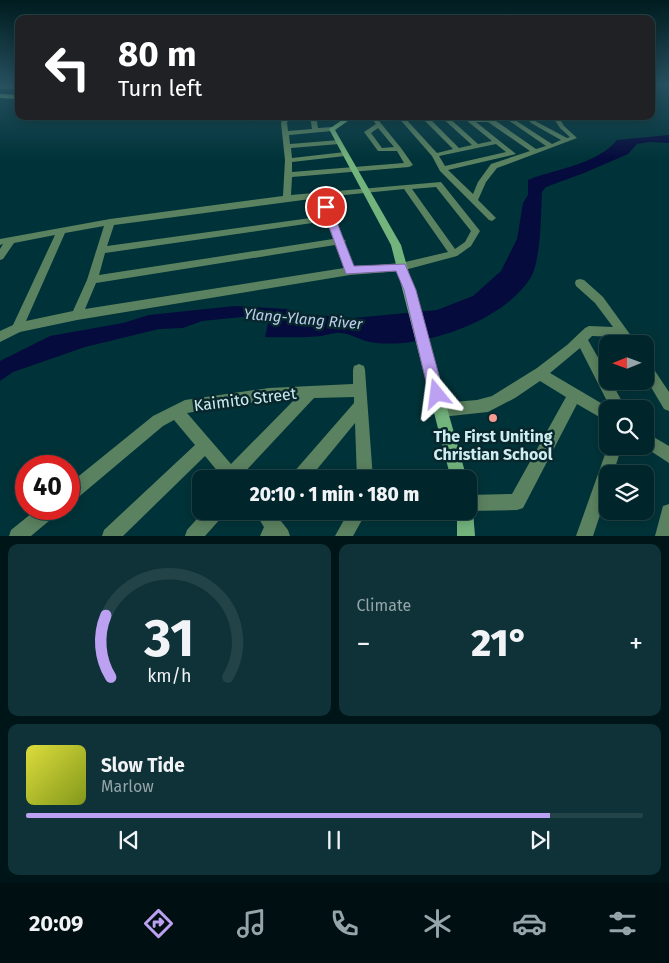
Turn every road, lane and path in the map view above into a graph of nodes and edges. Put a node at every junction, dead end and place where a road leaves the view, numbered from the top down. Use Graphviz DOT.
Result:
graph roads {
  1 [pos="285,120"];
  2 [pos="314,120"];
  3 [pos="346,120"];
  4 [pos="375,120"];
  5 [pos="404,120"];
  6 [pos="427,120"];
  7 [pos="448,120"];
  8 [pos="490,120"];
  9 [pos="511,120"];
  10 [pos="532,120"];
  11 [pos="558,120"];
  12 [pos="471,121"];
  13 [pos="379,125"];
  14 [pos="332,129"];
  15 [pos="315,131"];
  16 [pos="285,133"];
  17 [pos="565,140"];
  18 [pos="339,142"];
  19 [pos="495,142"];
  20 [pos="286,146"];
  21 [pos="477,146"];
  22 [pos="551,146"];
  23 [pos="399,149"];
  24 [pos="458,150"];
  25 [pos="535,151"];
  26 [pos="510,153"];
  27 [pos="346,154"];
  28 [pos="435,155"];
  29 [pos="518,157"];
  30 [pos="289,160"];
  31 [pos="442,169"];
  32 [pos="354,170"];
  33 [pos="288,175"];
  34 [pos="407,188"];
  35 [pos="365,191"];
  36 [pos="321,196"];
  37 [pos="287,198"];
  38 [pos="474,200"];
  39 [pos="332,218"];
  40 [pos="492,218"];
  41 [pos="110,222"];
  42 [pos="61,233"];
  43 [pos="341,241"];
  44 [pos="5,242"];
  45 [pos="102,250"];
  46 [pos="454,254"];
  47 [pos="0,257"];
  48 [pos="400,267"];
  49 [pos="350,271"];
  50 [pos="92,280"];
  51 [pos="580,283"];
  52 [pos="77,315"];
  53 [pos="17,328"];
  54 [pos="623,332"];
  55 [pos="625,335"];
  56 [pos="0,337"];
  57 [pos="582,340"];
  58 [pos="359,370"];
  59 [pos="539,373"];
  60 [pos="654,380"];
  61 [pos="360,390"];
  62 [pos="312,391"];
  63 [pos="574,396"];
  64 [pos="614,400"];
  65 [pos="669,404"];
  66 [pos="361,405"];
  67 [pos="441,410"];
  68 [pos="599,410"];
  69 [pos="176,411"];
  70 [pos="206,445"];
  71 [pos="654,445"];
  72 [pos="612,455"];
  73 [pos="669,455"];
  74 [pos="227,470"];
  75 [pos="239,470"];
  76 [pos="307,470"];
  77 [pos="365,470"];
  78 [pos="457,470"];
  79 [pos="80,485"];
  80 [pos="477,503"];
  81 [pos="669,512"];
  82 [pos="37,520"];
  83 [pos="208,520"];
  84 [pos="353,520"];
  85 [pos="465,520"];
  86 [pos="18,536"];
  87 [pos="110,536"];
  88 [pos="193,536"];
  89 [pos="343,536"];
  90 [pos="466,536"];
  91 [pos="584,536"];
  92 [pos="664,536"];
  1 -- 16 [label="street"];
  2 -- 15 [label="street"];
  3 -- 14 [label="street"];
  4 -- 13 [label="street"];
  5 -- 28 [label="street"];
  6 -- 24 [label="street"];
  7 -- 21 [label="street"];
  8 -- 12 [label="street"];
  8 -- 25 [label="street"];
  9 -- 22 [label="street"];
  10 -- 17 [label="street"];
  11 -- 17 [label="street"];
  12 -- 19 [label="street"];
  13 -- 23 [label="street"];
  13 -- 23 [label="street"];
  14 -- 15 [label="street"];
  14 -- 18 [label="street"];
  15 -- 16 [label="street"];
  16 -- 20 [label="street"];
  17 -- 22 [label="street"];
  18 -- 20 [label="street"];
  18 -- 27 [label="street"];
  19 -- 21 [label="street"];
  19 -- 26 [label="street"];
  20 -- 30 [label="street"];
  21 -- 24 [label="street"];
  22 -- 25 [label="street"];
  23 -- 32 [label="street"];
  24 -- 28 [label="street"];
  25 -- 29 [label="street"];
  26 -- 29 [label="street"];
  26 -- 31 [label="street"];
  27 -- 30 [label="street"];
  27 -- 32 [label="street"];
  28 -- 31 [label="street"];
  29 -- 38 [label="street"];
  30 -- 33 [label="street"];
  31 -- 38 [label="street"];
  32 -- 33 [label="street"];
  32 -- 35 [label="street"];
  33 -- 37 [label="street"];
  34 -- 35 [label="street"];
  34 -- 46 [label="street"];
  34 -- 46 [label="street"];
  35 -- 36 [label="street"];
  35 -- 48 [label="street"];
  36 -- 37 [label="street"];
  36 -- 39 [label="street"];
  37 -- 41 [label="street"];
  38 -- 40 [label="street"];
  39 -- 43 [label="street"];
  39 -- 45 [label="street"];
  41 -- 42 [label="street"];
  41 -- 45 [label="street"];
  42 -- 44 [label="street"];
  42 -- 53 [label="street"];
  43 -- 49 [label="street"];
  43 -- 50 [label="street"];
  44 -- 47 [label="street"];
  45 -- 50 [label="street"];
  46 -- 48 [label="street"];
  48 -- 49 [label="street"];
  48 -- 67 [label="street"];
  49 -- 52 [label="street"];
  50 -- 52 [label="street"];
  51 -- 54 [label="street"];
  52 -- 53 [label="street"];
  53 -- 56 [label="street"];
  54 -- 55 [label="street"];
  54 -- 57 [label="street"];
  57 -- 59 [label="street"];
  57 -- 64 [label="street"];
  58 -- 61 [label="street"];
  59 -- 63 [label="street"];
  59 -- 67 [label="street"];
  60 -- 65 [label="street"];
  61 -- 62 [label="street, Kaimito Street"];
  61 -- 66 [label="street"];
  62 -- 69 [label="street, Kaimito Street"];
  62 -- 75 [label="street"];
  63 -- 68 [label="street"];
  63 -- 80 [label="street"];
  66 -- 76 [label="street"];
  66 -- 77 [label="street"];
  67 -- 78 [label="street"];
  69 -- 70 [label="street"];
  69 -- 79 [label="street, Kaimito Street"];
  70 -- 74 [label="street"];
  70 -- 87 [label="street"];
  71 -- 73 [label="street"];
  72 -- 91 [label="street"];
  81 -- 92 [label="street"];
  82 -- 86 [label="street"];
  83 -- 88 [label="street"];
  84 -- 89 [label="street"];
  85 -- 90 [label="street"];
}
